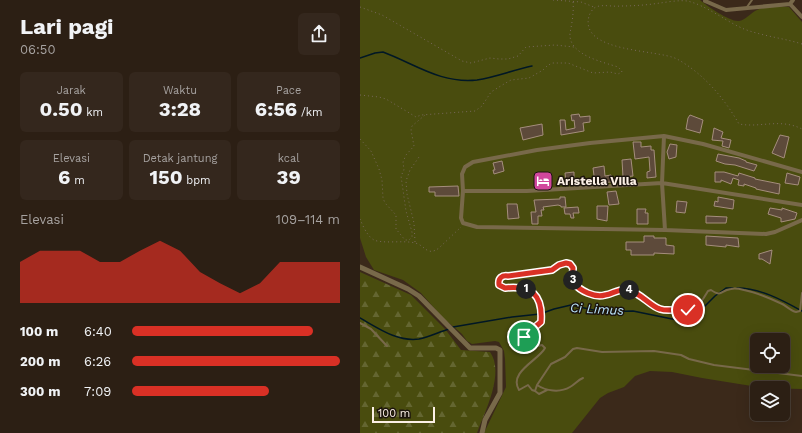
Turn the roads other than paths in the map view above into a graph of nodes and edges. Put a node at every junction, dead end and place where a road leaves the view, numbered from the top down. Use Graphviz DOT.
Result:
graph roads {
  1 [pos="752,0"];
  2 [pos="793,0"];
  3 [pos="705,1"];
  4 [pos="790,4"];
  5 [pos="747,8"];
  6 [pos="802,17"];
  7 [pos="664,136"];
  8 [pos="802,172"];
  9 [pos="662,183"];
  10 [pos="463,191"];
  11 [pos="802,205"];
  12 [pos="802,220"];
  13 [pos="665,230"];
  14 [pos="360,267"];
  15 [pos="802,293"];
  16 [pos="360,323"];
  17 [pos="387,346"];
  18 [pos="802,376"];
  19 [pos="583,378"];
  20 [pos="537,385"];
  21 [pos="547,390"];
  22 [pos="534,391"];
  23 [pos="482,433"];
  1 -- 5 [label="lane"];
  2 -- 4 [label="street"];
  3 -- 5 [label="street"];
  4 -- 5 [label="street"];
  4 -- 6 [label="street"];
  7 -- 8 [label="street"];
  7 -- 9 [label="street"];
  7 -- 10 [label="street"];
  9 -- 10 [label="street"];
  9 -- 11 [label="street"];
  9 -- 13 [label="street"];
  10 -- 13 [label="street"];
  12 -- 13 [label="street"];
  14 -- 23 [label="street"];
  15 -- 22 [label="lane"];
  16 -- 17 [label="lane"];
  18 -- 20 [label="lane"];
  19 -- 21 [label="lane"];
  20 -- 21 [label="lane"];
  20 -- 22 [label="lane"];
  21 -- 22 [label="lane"];
}
